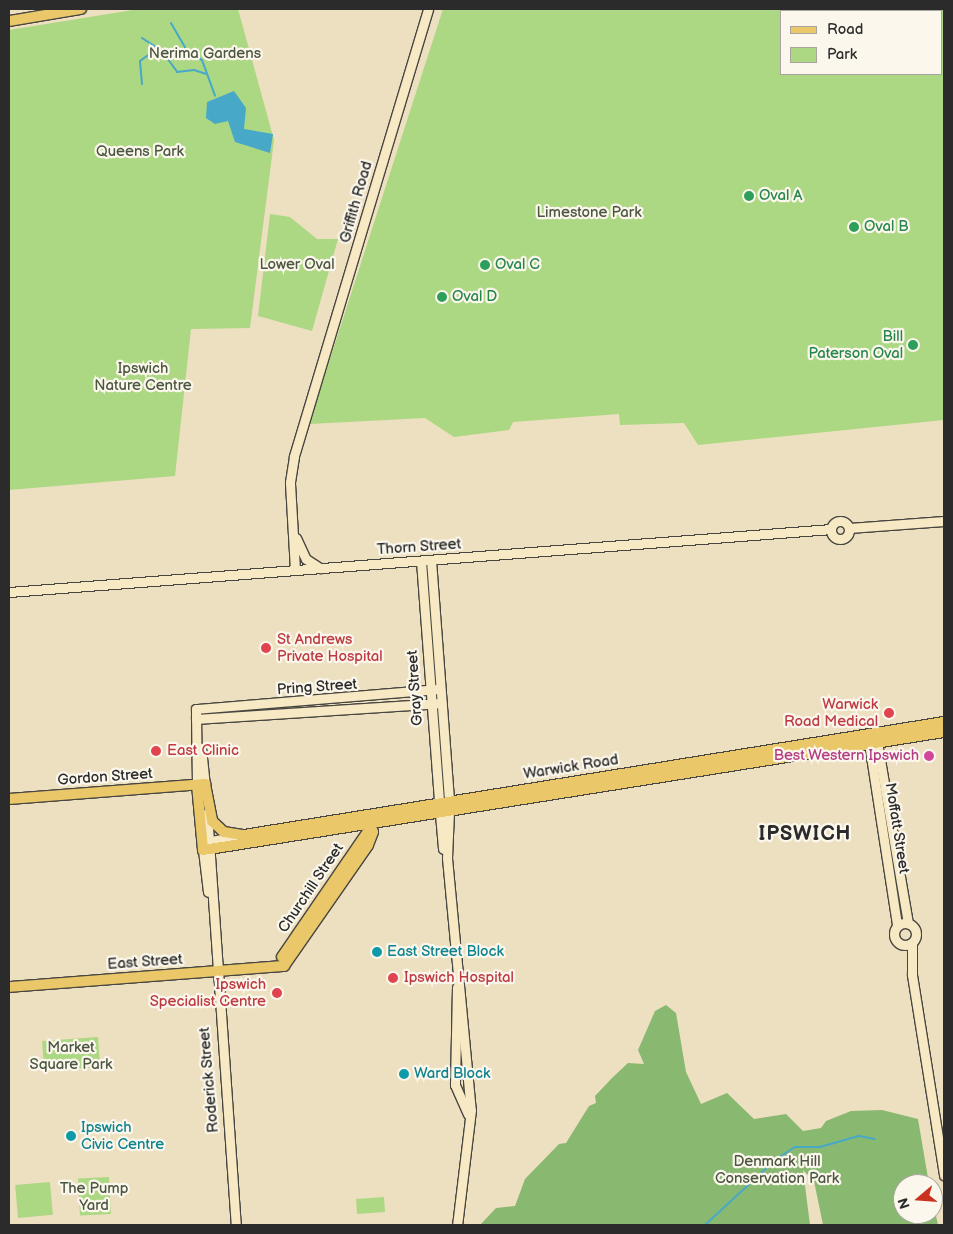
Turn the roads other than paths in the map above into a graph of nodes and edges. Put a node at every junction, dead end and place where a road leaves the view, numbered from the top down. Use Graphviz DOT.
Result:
graph roads {
  1 [pos="81,9"];
  2 [pos="430,9"];
  3 [pos="56,11"];
  4 [pos="9,21"];
  5 [pos="944,521"];
  6 [pos="293,534"];
  7 [pos="431,560"];
  8 [pos="421,561"];
  9 [pos="322,568"];
  10 [pos="295,570"];
  11 [pos="9,592"];
  12 [pos="440,689"];
  13 [pos="430,690"];
  14 [pos="441,703"];
  15 [pos="432,704"];
  16 [pos="196,709"];
  17 [pos="196,720"];
  18 [pos="944,722"];
  19 [pos="944,732"];
  20 [pos="872,738"];
  21 [pos="746,754"];
  22 [pos="758,762"];
  23 [pos="437,778"];
  24 [pos="447,778"];
  25 [pos="201,785"];
  26 [pos="9,799"];
  27 [pos="206,805"];
  28 [pos="444,808"];
  29 [pos="389,812"];
  30 [pos="359,816"];
  31 [pos="403,820"];
  32 [pos="372,824"];
  33 [pos="344,829"];
  34 [pos="244,835"];
  35 [pos="269,836"];
  36 [pos="368,845"];
  37 [pos="206,846"];
  38 [pos="356,849"];
  39 [pos="908,923"];
  40 [pos="897,926"];
  41 [pos="912,943"];
  42 [pos="900,944"];
  43 [pos="280,966"];
  44 [pos="215,971"];
  45 [pos="912,975"];
  46 [pos="458,982"];
  47 [pos="9,987"];
  48 [pos="466,1048"];
  49 [pos="454,1051"];
  50 [pos="469,1084"];
  51 [pos="456,1092"];
  52 [pos="470,1122"];
  53 [pos="944,1175"];
  54 [pos="236,1225"];
  55 [pos="457,1225"];
  1 -- 3 [label="main road"];
  2 -- 6 [label="street, Griffith Road"];
  3 -- 4 [label="main road"];
  5 -- 7 [label="street, Thorn Street"];
  6 -- 9 [label="street"];
  6 -- 10 [label="street, Griffith Road"];
  7 -- 8 [label="street, Thorn Street"];
  7 -- 12 [label="street, Gray Street"];
  8 -- 9 [label="street, Thorn Street"];
  8 -- 13 [label="street, Gray Street"];
  9 -- 10 [label="street, Thorn Street"];
  10 -- 11 [label="street, Thorn Street"];
  12 -- 13 [label="street, Pring Street"];
  12 -- 14 [label="street, Gray Street"];
  13 -- 15 [label="street, Gray Street"];
  13 -- 16 [label="street, Pring Street"];
  14 -- 15 [label="street, Pring Street"];
  14 -- 24 [label="street, Gray Street"];
  15 -- 17 [label="street, Pring Street"];
  15 -- 23 [label="street, Gray Street"];
  16 -- 17 [label="street, Roderick Street"];
  17 -- 25 [label="street, Roderick Street"];
  18 -- 20 [label="main road, Warwick Road"];
  19 -- 20 [label="main road, Warwick Road"];
  20 -- 21 [label="main road, Warwick Road"];
  20 -- 22 [label="main road, Warwick Road"];
  20 -- 39 [label="street, Moffatt Street"];
  20 -- 40 [label="street, Moffatt Street"];
  21 -- 22 [label="main road"];
  21 -- 28 [label="main road, Warwick Road"];
  22 -- 28 [label="main road, Warwick Road"];
  23 -- 24 [label="street"];
  23 -- 28 [label="street, Gray Street"];
  24 -- 28 [label="street, Gray Street"];
  25 -- 26 [label="main road, Gordon Street"];
  25 -- 27 [label="main road, Roderick Street"];
  25 -- 37 [label="main road, Roderick Street"];
  27 -- 34 [label="main road"];
  27 -- 37 [label="street, Roderick Street"];
  28 -- 29 [label="main road, Warwick Road"];
  28 -- 31 [label="main road, Warwick Road"];
  28 -- 46 [label="street"];
  29 -- 30 [label="main road, Warwick Road"];
  29 -- 32 [label="main road"];
  30 -- 32 [label="main road"];
  30 -- 35 [label="main road, Warwick Road"];
  31 -- 32 [label="main road, Warwick Road"];
  31 -- 36 [label="main road, Churchill Street"];
  32 -- 33 [label="main road, Warwick Road"];
  32 -- 36 [label="main road, Churchill Street"];
  32 -- 38 [label="main road, Churchill Street"];
  33 -- 35 [label="main road, Warwick Road"];
  33 -- 38 [label="main road"];
  34 -- 35 [label="main road, Warwick Road"];
  34 -- 37 [label="street, Warwick Road"];
  35 -- 37 [label="main road, Warwick Road"];
  36 -- 43 [label="main road, Churchill Street"];
  37 -- 44 [label="street, Roderick Street"];
  38 -- 43 [label="main road, Churchill Street"];
  39 -- 40 [label="street"];
  39 -- 41 [label="street"];
  40 -- 42 [label="street"];
  41 -- 42 [label="street"];
  41 -- 45 [label="street"];
  42 -- 45 [label="street"];
  43 -- 44 [label="main road, East Street"];
  44 -- 47 [label="main road, East Street"];
  44 -- 54 [label="street, Roderick Street"];
  45 -- 53 [label="street"];
  46 -- 48 [label="street"];
  46 -- 49 [label="street"];
  48 -- 49 [label="street"];
  48 -- 50 [label="street"];
  49 -- 51 [label="street"];
  50 -- 51 [label="street"];
  50 -- 52 [label="street"];
  51 -- 52 [label="street"];
  52 -- 55 [label="street"];
}
